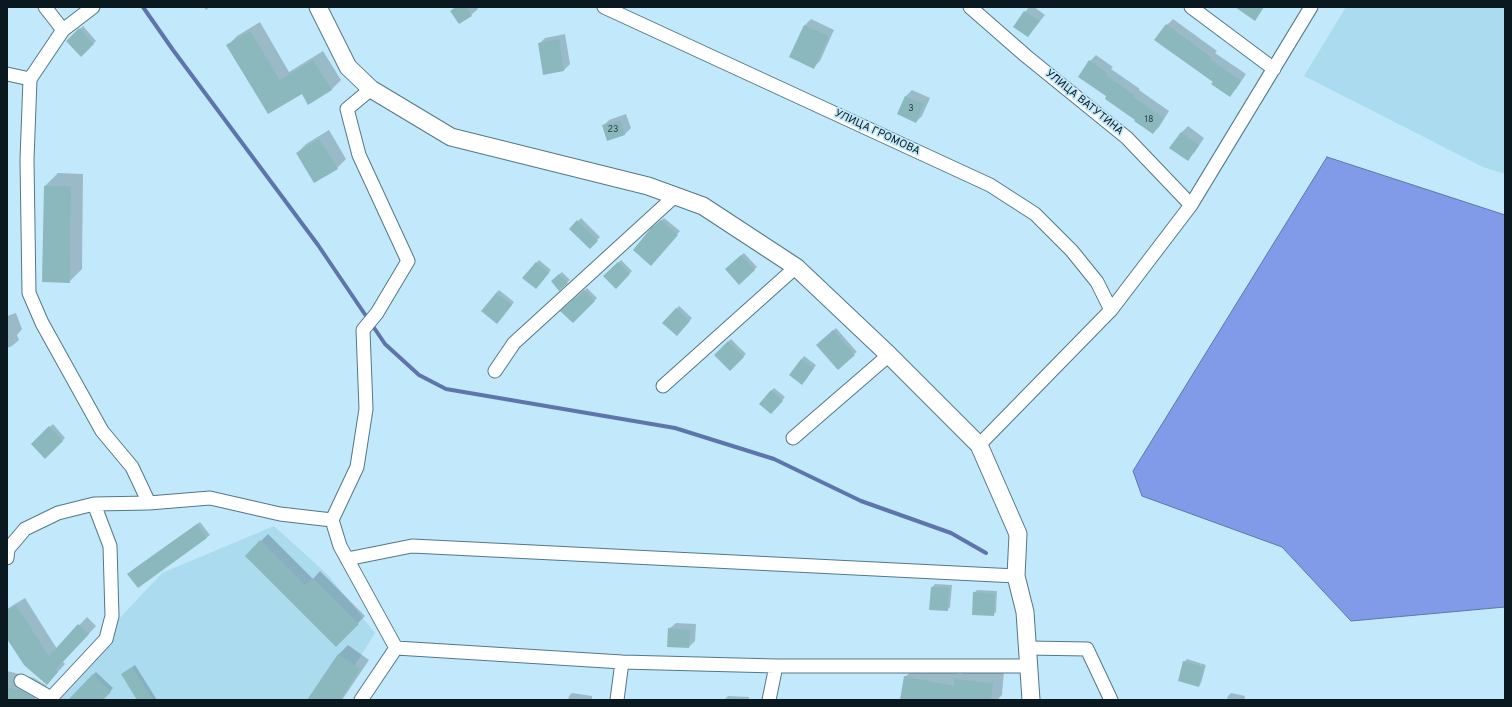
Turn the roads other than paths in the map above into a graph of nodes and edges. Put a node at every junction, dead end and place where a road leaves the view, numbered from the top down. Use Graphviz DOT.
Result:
graph roads {
  1 [pos="45,7"];
  2 [pos="93,7"];
  3 [pos="318,7"];
  4 [pos="604,7"];
  5 [pos="970,7"];
  6 [pos="1191,7"];
  7 [pos="1311,7"];
  8 [pos="63,30"];
  9 [pos="1274,69"];
  10 [pos="7,74"];
  11 [pos="30,79"];
  12 [pos="371,89"];
  13 [pos="675,196"];
  14 [pos="1191,205"];
  15 [pos="796,267"];
  16 [pos="1111,310"];
  17 [pos="889,355"];
  18 [pos="495,371"];
  19 [pos="663,386"];
  20 [pos="793,438"];
  21 [pos="979,446"];
  22 [pos="149,503"];
  23 [pos="94,504"];
  24 [pos="332,520"];
  25 [pos="7,558"];
  26 [pos="347,559"];
  27 [pos="1016,576"];
  28 [pos="396,648"];
  29 [pos="1028,648"];
  30 [pos="622,662"];
  31 [pos="776,666"];
  32 [pos="1029,666"];
  33 [pos="21,681"];
  34 [pos="361,700"];
  35 [pos="617,700"];
  36 [pos="769,700"];
  37 [pos="1031,700"];
  38 [pos="1111,700"];
  1 -- 8 [label="street"];
  2 -- 8 [label="street"];
  3 -- 12 [label="main road"];
  4 -- 16 [label="street, УЛИЦА ГРОМОВА"];
  5 -- 14 [label="street, УЛИЦА ВАТУТИНА"];
  6 -- 9 [label="street"];
  7 -- 9 [label="street"];
  8 -- 11 [label="street"];
  9 -- 14 [label="street"];
  10 -- 11 [label="street"];
  11 -- 22 [label="street"];
  12 -- 13 [label="main road"];
  12 -- 24 [label="street"];
  13 -- 15 [label="main road"];
  13 -- 18 [label="street"];
  14 -- 16 [label="street"];
  15 -- 17 [label="main road"];
  15 -- 19 [label="street"];
  16 -- 21 [label="street"];
  17 -- 20 [label="street"];
  17 -- 21 [label="main road"];
  21 -- 27 [label="main road"];
  22 -- 23 [label="street"];
  22 -- 24 [label="street"];
  23 -- 25 [label="street"];
  23 -- 33 [label="street"];
  24 -- 26 [label="street"];
  26 -- 27 [label="street"];
  26 -- 28 [label="street"];
  27 -- 29 [label="main road"];
  28 -- 30 [label="street"];
  28 -- 34 [label="street"];
  29 -- 32 [label="main road"];
  29 -- 38 [label="street"];
  30 -- 31 [label="street"];
  30 -- 35 [label="street"];
  31 -- 32 [label="street"];
  31 -- 36 [label="street"];
  32 -- 37 [label="main road"];
}
